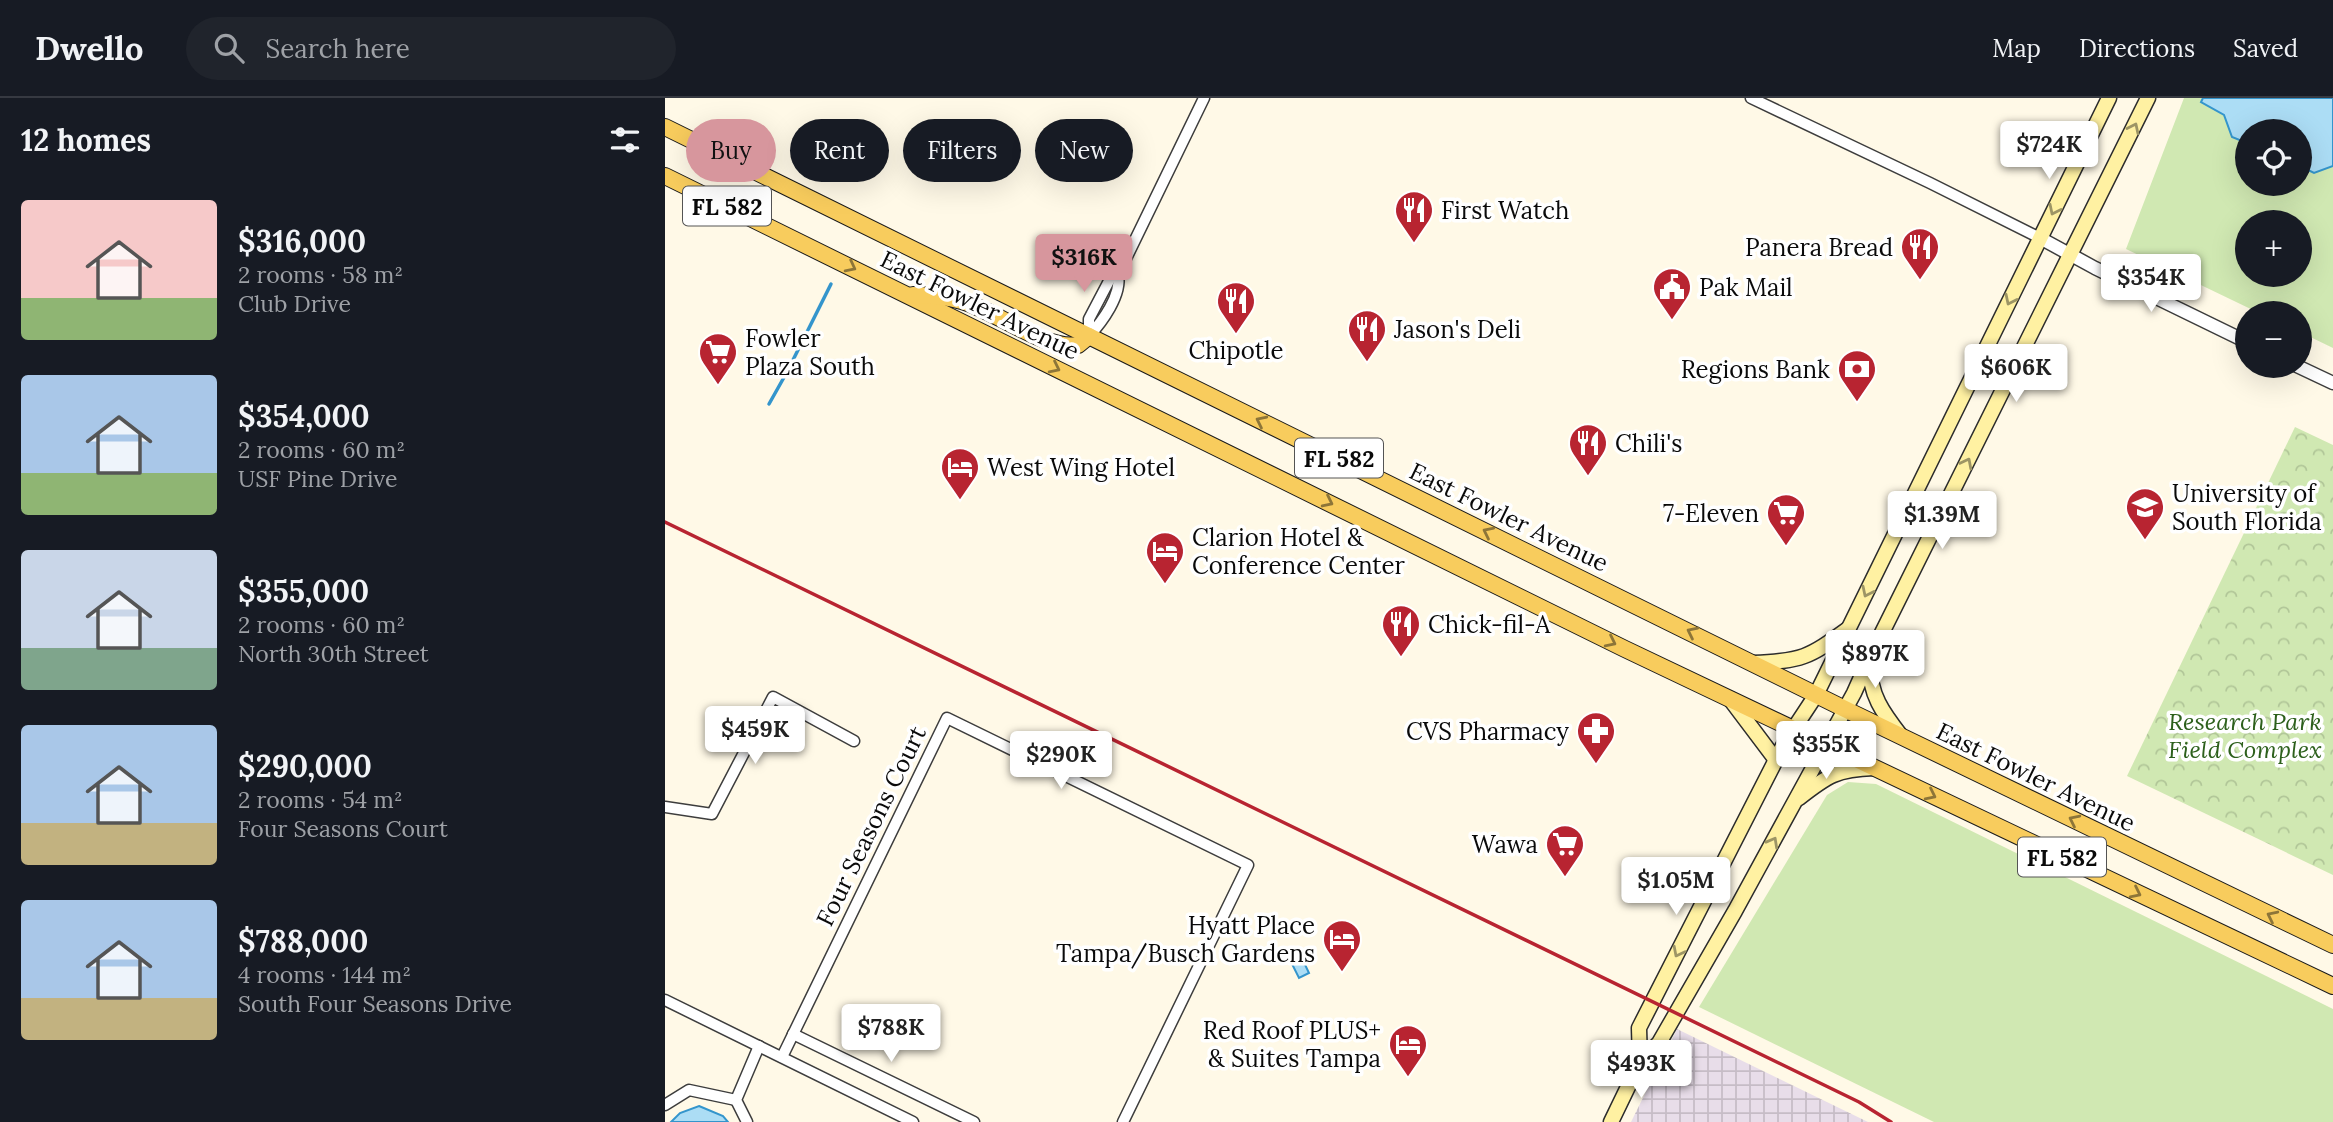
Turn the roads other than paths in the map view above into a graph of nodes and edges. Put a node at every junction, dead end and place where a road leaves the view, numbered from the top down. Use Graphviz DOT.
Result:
graph roads {
  1 [pos="1204,98"];
  2 [pos="1751,98"];
  3 [pos="2109,98"];
  4 [pos="2148,98"];
  5 [pos="665,127"];
  6 [pos="665,176"];
  7 [pos="2040,238"];
  8 [pos="2071,255"];
  9 [pos="907,295"];
  10 [pos="1089,336"];
  11 [pos="2235,336"];
  12 [pos="2312,373"];
  13 [pos="2333,383"];
  14 [pos="1849,628"];
  15 [pos="1871,655"];
  16 [pos="1753,663"];
  17 [pos="1816,695"];
  18 [pos="1729,698"];
  19 [pos="1846,709"];
  20 [pos="1793,729"];
  21 [pos="1902,737"];
  22 [pos="854,741"];
  23 [pos="1825,744"];
  24 [pos="1776,760"];
  25 [pos="1874,768"];
  26 [pos="1795,801"];
  27 [pos="665,807"];
  28 [pos="2333,946"];
  29 [pos="2333,986"];
  30 [pos="665,1000"];
  31 [pos="793,1034"];
  32 [pos="759,1046"];
  33 [pos="782,1058"];
  34 [pos="1640,1062"];
  35 [pos="736,1100"];
  36 [pos="665,1105"];
  37 [pos="747,1122"];
  38 [pos="913,1122"];
  39 [pos="974,1122"];
  40 [pos="1123,1122"];
  41 [pos="1611,1122"];
  1 -- 10 [label="street"];
  2 -- 7 [label="street"];
  3 -- 7 [label="main road, one-way"];
  8 -- 4 [label="main road, one-way"];
  5 -- 10 [label="main road, East Fowler Avenue / FL 582"];
  6 -- 9 [label="main road, East Fowler Avenue / FL 582, one-way"];
  7 -- 8 [label="street"];
  7 -- 14 [label="main road, one-way"];
  8 -- 11 [label="street"];
  15 -- 8 [label="main road, one-way"];
  9 -- 10 [label="main road"];
  9 -- 18 [label="main road, East Fowler Avenue / FL 582, one-way"];
  16 -- 10 [label="main road, East Fowler Avenue / FL 582, one-way"];
  12 -- 13 [label="street"];
  14 -- 16 [label="main road"];
  14 -- 17 [label="main road"];
  15 -- 19 [label="main road"];
  15 -- 21 [label="main road"];
  16 -- 17 [label="main road, East Fowler Avenue / FL 582"];
  17 -- 19 [label="main road, East Fowler Avenue / FL 582"];
  17 -- 20 [label="main road"];
  18 -- 20 [label="main road, East Fowler Avenue / FL 582"];
  18 -- 24 [label="main road"];
  19 -- 21 [label="main road, East Fowler Avenue / FL 582"];
  19 -- 23 [label="main road"];
  20 -- 23 [label="main road, East Fowler Avenue / FL 582"];
  20 -- 24 [label="main road"];
  28 -- 21 [label="main road, East Fowler Avenue / FL 582, one-way"];
  22 -- 27 [label="street"];
  23 -- 25 [label="main road, East Fowler Avenue / FL 582"];
  23 -- 26 [label="main road"];
  24 -- 34 [label="main road, one-way"];
  25 -- 26 [label="main road"];
  25 -- 29 [label="main road, East Fowler Avenue / FL 582, one-way"];
  34 -- 26 [label="main road, one-way"];
  30 -- 32 [label="street"];
  31 -- 33 [label="street, Four Seasons Court"];
  31 -- 39 [label="street"];
  31 -- 40 [label="street, Four Seasons Court"];
  32 -- 33 [label="street"];
  32 -- 35 [label="street"];
  33 -- 38 [label="street"];
  34 -- 41 [label="main road"];
  35 -- 36 [label="street"];
  35 -- 37 [label="street"];
}
